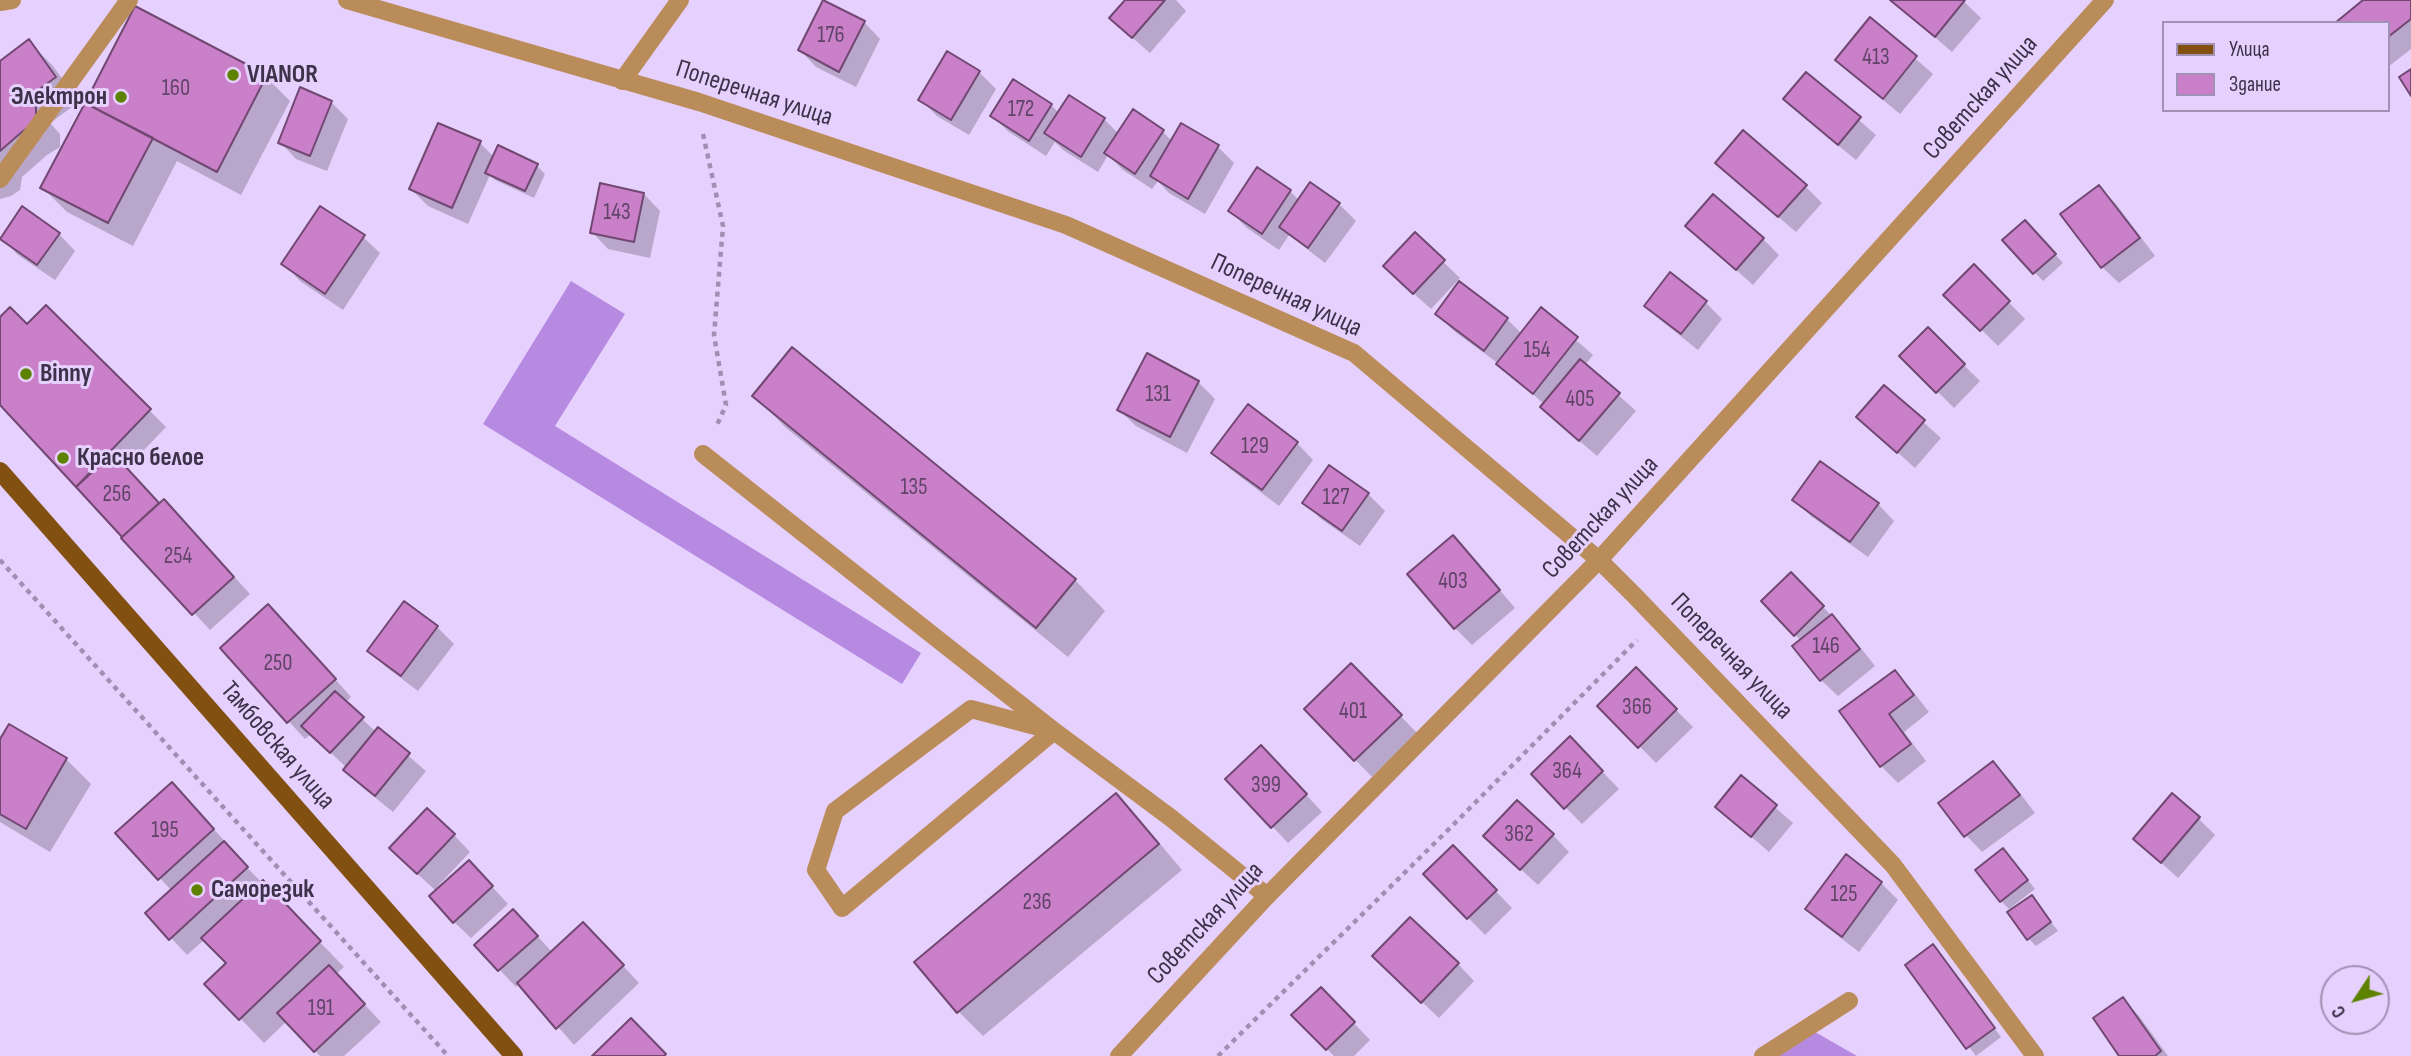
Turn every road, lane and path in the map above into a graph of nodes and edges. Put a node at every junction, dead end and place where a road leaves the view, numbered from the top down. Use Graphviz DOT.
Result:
graph roads {
  1 [pos="12,0"];
  2 [pos="129,0"];
  3 [pos="347,0"];
  4 [pos="680,0"];
  5 [pos="2105,0"];
  6 [pos="0,2"];
  7 [pos="622,81"];
  8 [pos="699,102"];
  9 [pos="0,179"];
  10 [pos="704,454"];
  11 [pos="0,471"];
  12 [pos="0,560"];
  13 [pos="1599,560"];
  14 [pos="1658,620"];
  15 [pos="1054,731"];
  16 [pos="1267,896"];
  17 [pos="1849,1002"];
  18 [pos="448,1056"];
  19 [pos="514,1056"];
  20 [pos="1119,1056"];
  21 [pos="1218,1056"];
  22 [pos="1763,1056"];
  23 [pos="2035,1056"];
  1 -- 6 [label="street"];
  2 -- 9 [label="street"];
  3 -- 7 [label="street, Поперечная улица"];
  4 -- 7 [label="street"];
  5 -- 13 [label="street, Советская улица"];
  7 -- 8 [label="street, Поперечная улица"];
  8 -- 10 [label="path"];
  8 -- 13 [label="street, Поперечная улица"];
  10 -- 15 [label="street"];
  11 -- 19 [label="main road, Тамбовская улица"];
  12 -- 18 [label="path"];
  13 -- 14 [label="street, Поперечная улица"];
  13 -- 16 [label="street, Советская улица"];
  14 -- 21 [label="path"];
  14 -- 23 [label="street, Поперечная улица"];
  15 -- 15 [label="street"];
  15 -- 16 [label="street"];
  16 -- 20 [label="street, Советская улица"];
  17 -- 22 [label="street"];
}
